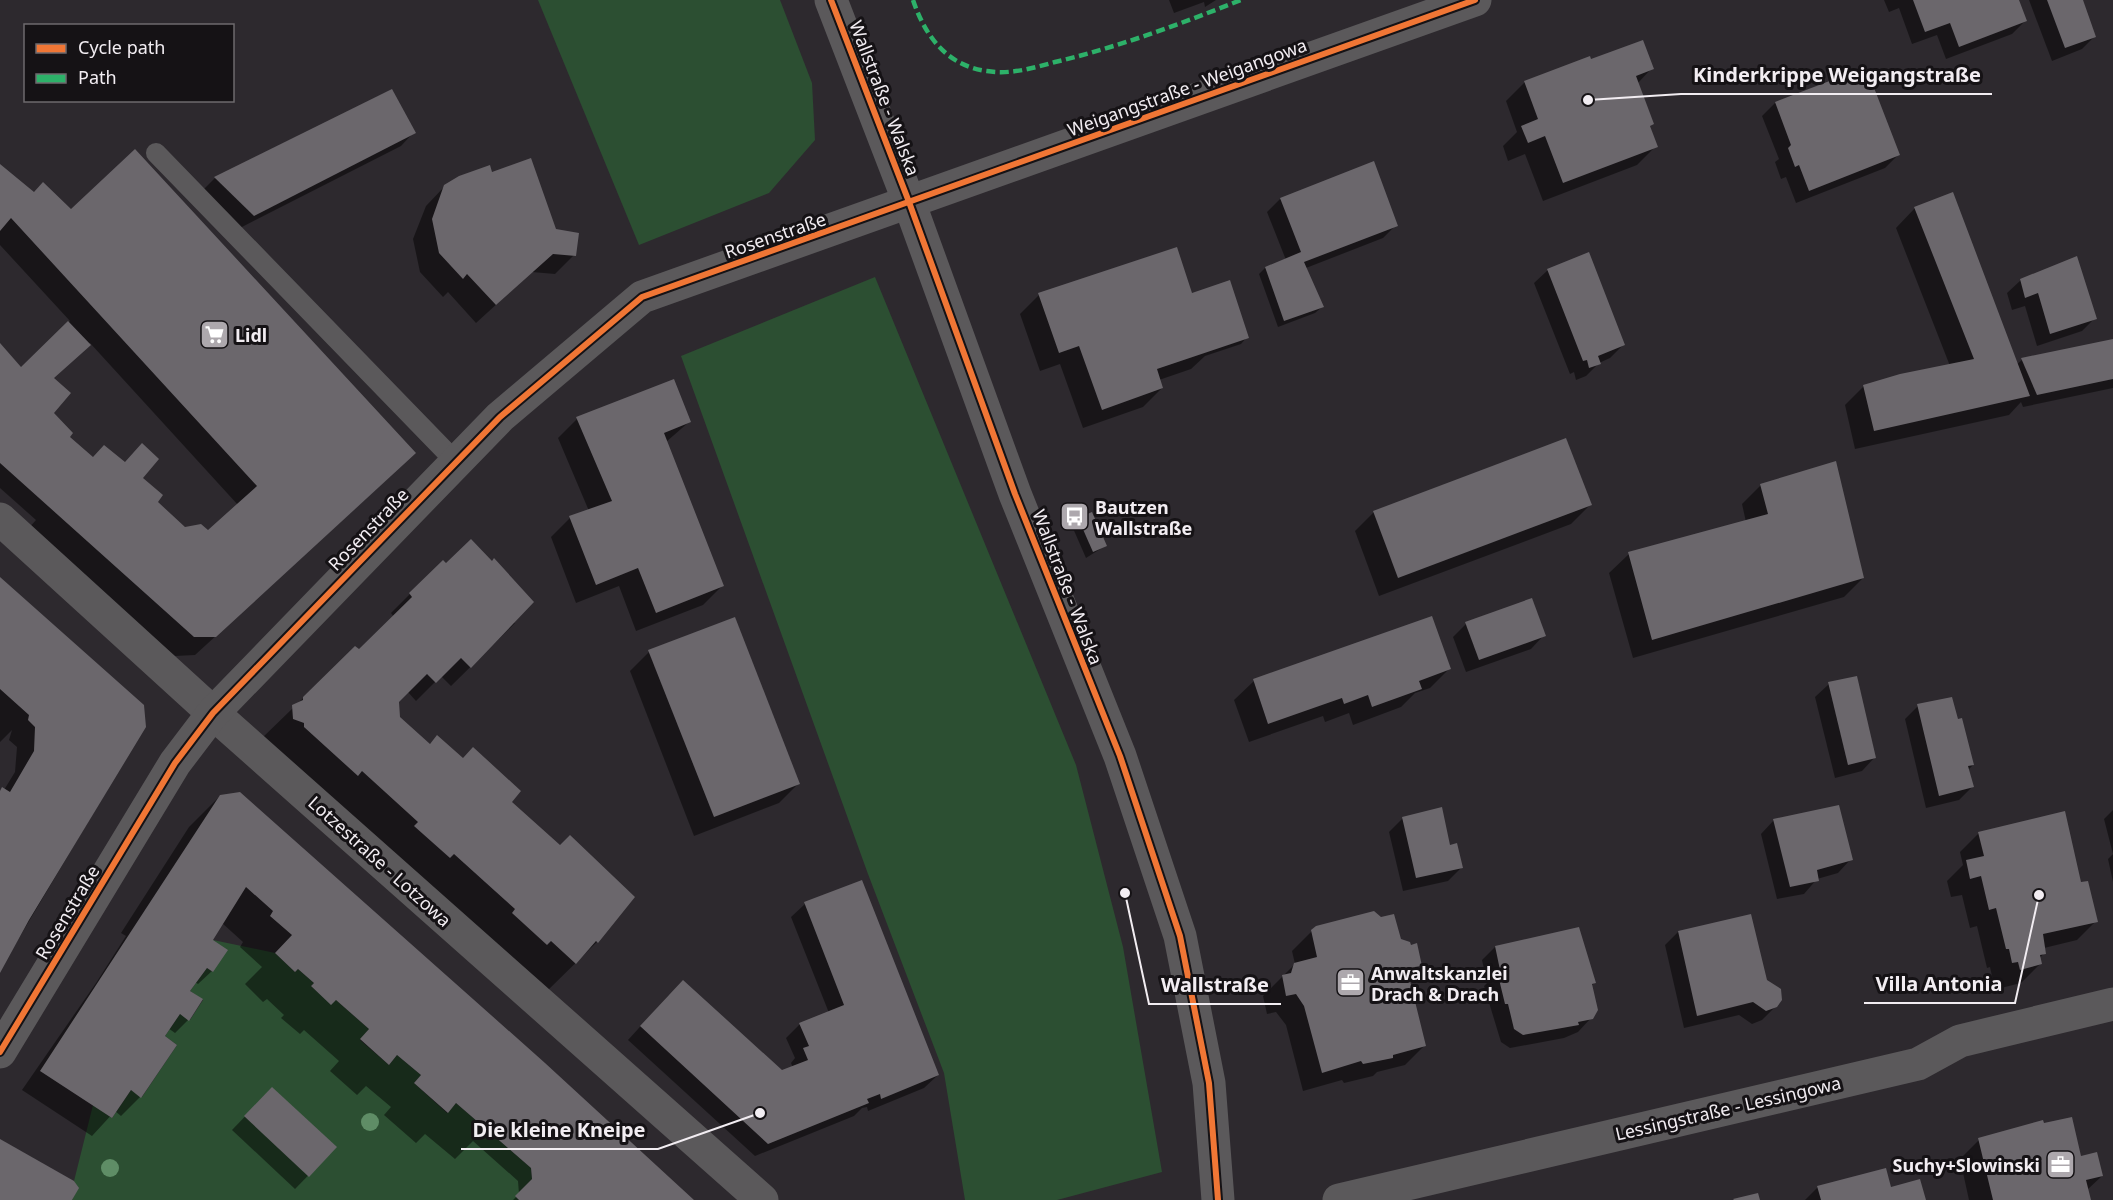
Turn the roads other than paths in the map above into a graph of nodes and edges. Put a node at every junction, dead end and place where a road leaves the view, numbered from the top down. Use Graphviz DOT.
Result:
graph roads {
  1 [pos="831,0"];
  2 [pos="1475,0"];
  3 [pos="156,153"];
  4 [pos="909,202"];
  5 [pos="455,461"];
  6 [pos="0,519"];
  7 [pos="213,713"];
  8 [pos="2113,1004"];
  9 [pos="0,1052"];
  10 [pos="762,1200"];
  11 [pos="1218,1200"];
  12 [pos="1339,1200"];
  1 -- 4 [label="street, Wallstraße - Walska"];
  2 -- 4 [label="street, Weigangstraße - Weigangowa"];
  3 -- 5 [label="lane"];
  4 -- 5 [label="street, Rosenstraße"];
  4 -- 11 [label="street, Wallstraße - Walska"];
  5 -- 7 [label="street, Rosenstraße"];
  6 -- 7 [label="street, Lotzestraße - Lotzowa"];
  7 -- 9 [label="street, Rosenstraße"];
  7 -- 10 [label="street, Lotzestraße - Lotzowa"];
  8 -- 12 [label="street, Lessingstraße - Lessingowa"];
}
